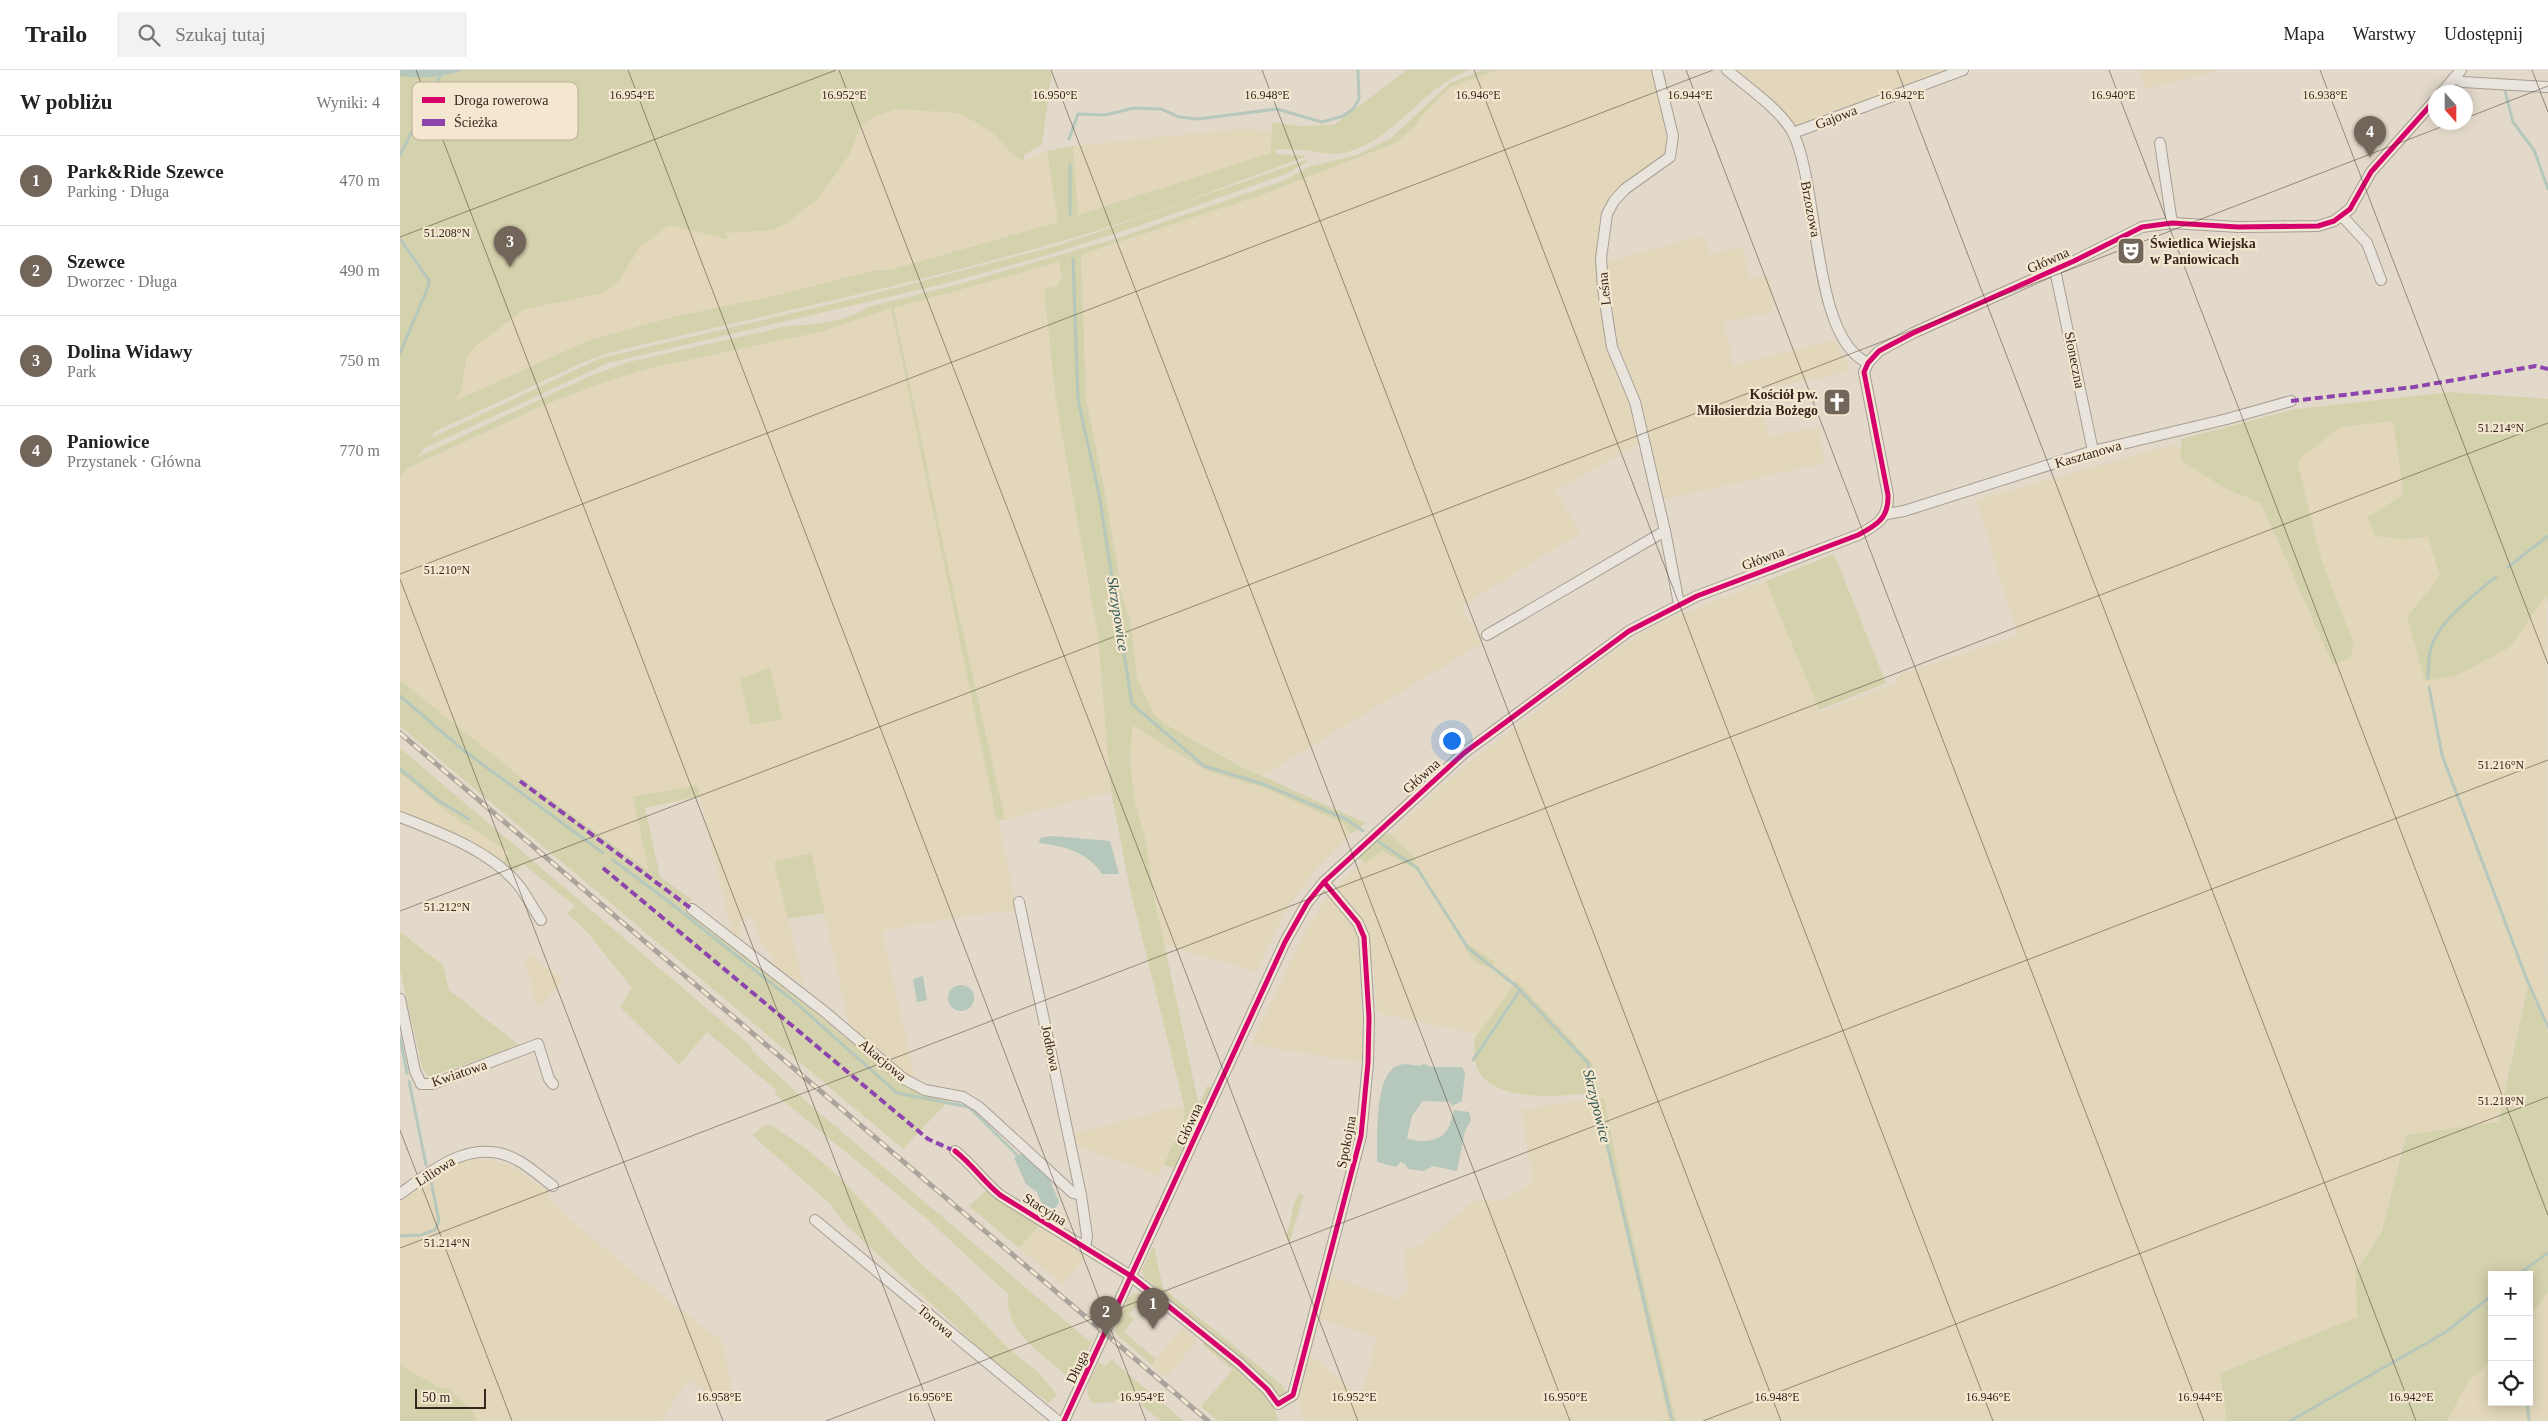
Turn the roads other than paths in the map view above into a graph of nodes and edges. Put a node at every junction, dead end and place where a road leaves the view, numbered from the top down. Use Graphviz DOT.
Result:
graph roads {
  1 [pos="1657,70"];
  2 [pos="1727,70"];
  3 [pos="1963,70"];
  4 [pos="2458,74"];
  5 [pos="2448,85"];
  6 [pos="2548,87"];
  7 [pos="2428,108"];
  8 [pos="1793,133"];
  9 [pos="2160,143"];
  10 [pos="2342,216"];
  11 [pos="2172,222"];
  12 [pos="2055,270"];
  13 [pos="2381,280"];
  14 [pos="1868,363"];
  15 [pos="2291,401"];
  16 [pos="2093,451"];
  17 [pos="1887,514"];
  18 [pos="1666,531"];
  19 [pos="1679,604"];
  20 [pos="1487,635"];
  21 [pos="400,817"];
  22 [pos="1324,882"];
  23 [pos="1019,902"];
  24 [pos="692,909"];
  25 [pos="541,920"];
  26 [pos="400,999"];
  27 [pos="553,1084"];
  28 [pos="955,1151"];
  29 [pos="553,1186"];
  30 [pos="400,1194"];
  31 [pos="1080,1195"];
  32 [pos="815,1220"];
  33 [pos="1148,1240"];
  34 [pos="1085,1248"];
  35 [pos="1131,1276"];
  36 [pos="1278,1404"];
  37 [pos="1058,1421"];
  38 [pos="1064,1421"];
  1 -- 18 [label="street, Leśna"];
  2 -- 8 [label="street, Brzozowa"];
  3 -- 8 [label="street, Gajowa"];
  4 -- 5 [label="street"];
  4 -- 6 [label="street"];
  7 -- 10 [label="street, Główna"];
  8 -- 14 [label="street, Brzozowa"];
  9 -- 11 [label="street"];
  10 -- 11 [label="street, Główna"];
  10 -- 13 [label="street"];
  11 -- 12 [label="street, Główna"];
  12 -- 14 [label="street, Główna"];
  12 -- 16 [label="street, Słoneczna"];
  14 -- 17 [label="street"];
  15 -- 16 [label="street, Kasztanowa"];
  16 -- 17 [label="street, Kasztanowa"];
  17 -- 19 [label="street, Główna"];
  18 -- 19 [label="street, Leśna"];
  18 -- 20 [label="street"];
  19 -- 22 [label="street, Główna"];
  21 -- 25 [label="street"];
  22 -- 33 [label="street, Główna"];
  22 -- 36 [label="street, Spokojna"];
  23 -- 31 [label="street, Jodłowa"];
  24 -- 31 [label="street, Akacjowa"];
  26 -- 27 [label="street, Kwiatowa"];
  28 -- 34 [label="street, Stacyjna"];
  29 -- 30 [label="street, Liliowa"];
  31 -- 34 [label="street, Jodłowa"];
  32 -- 37 [label="street, Torowa"];
  33 -- 35 [label="street, Długa"];
  34 -- 35 [label="street, Stacyjna"];
  35 -- 36 [label="street, Stacyjna"];
  35 -- 38 [label="street, Długa"];
}
